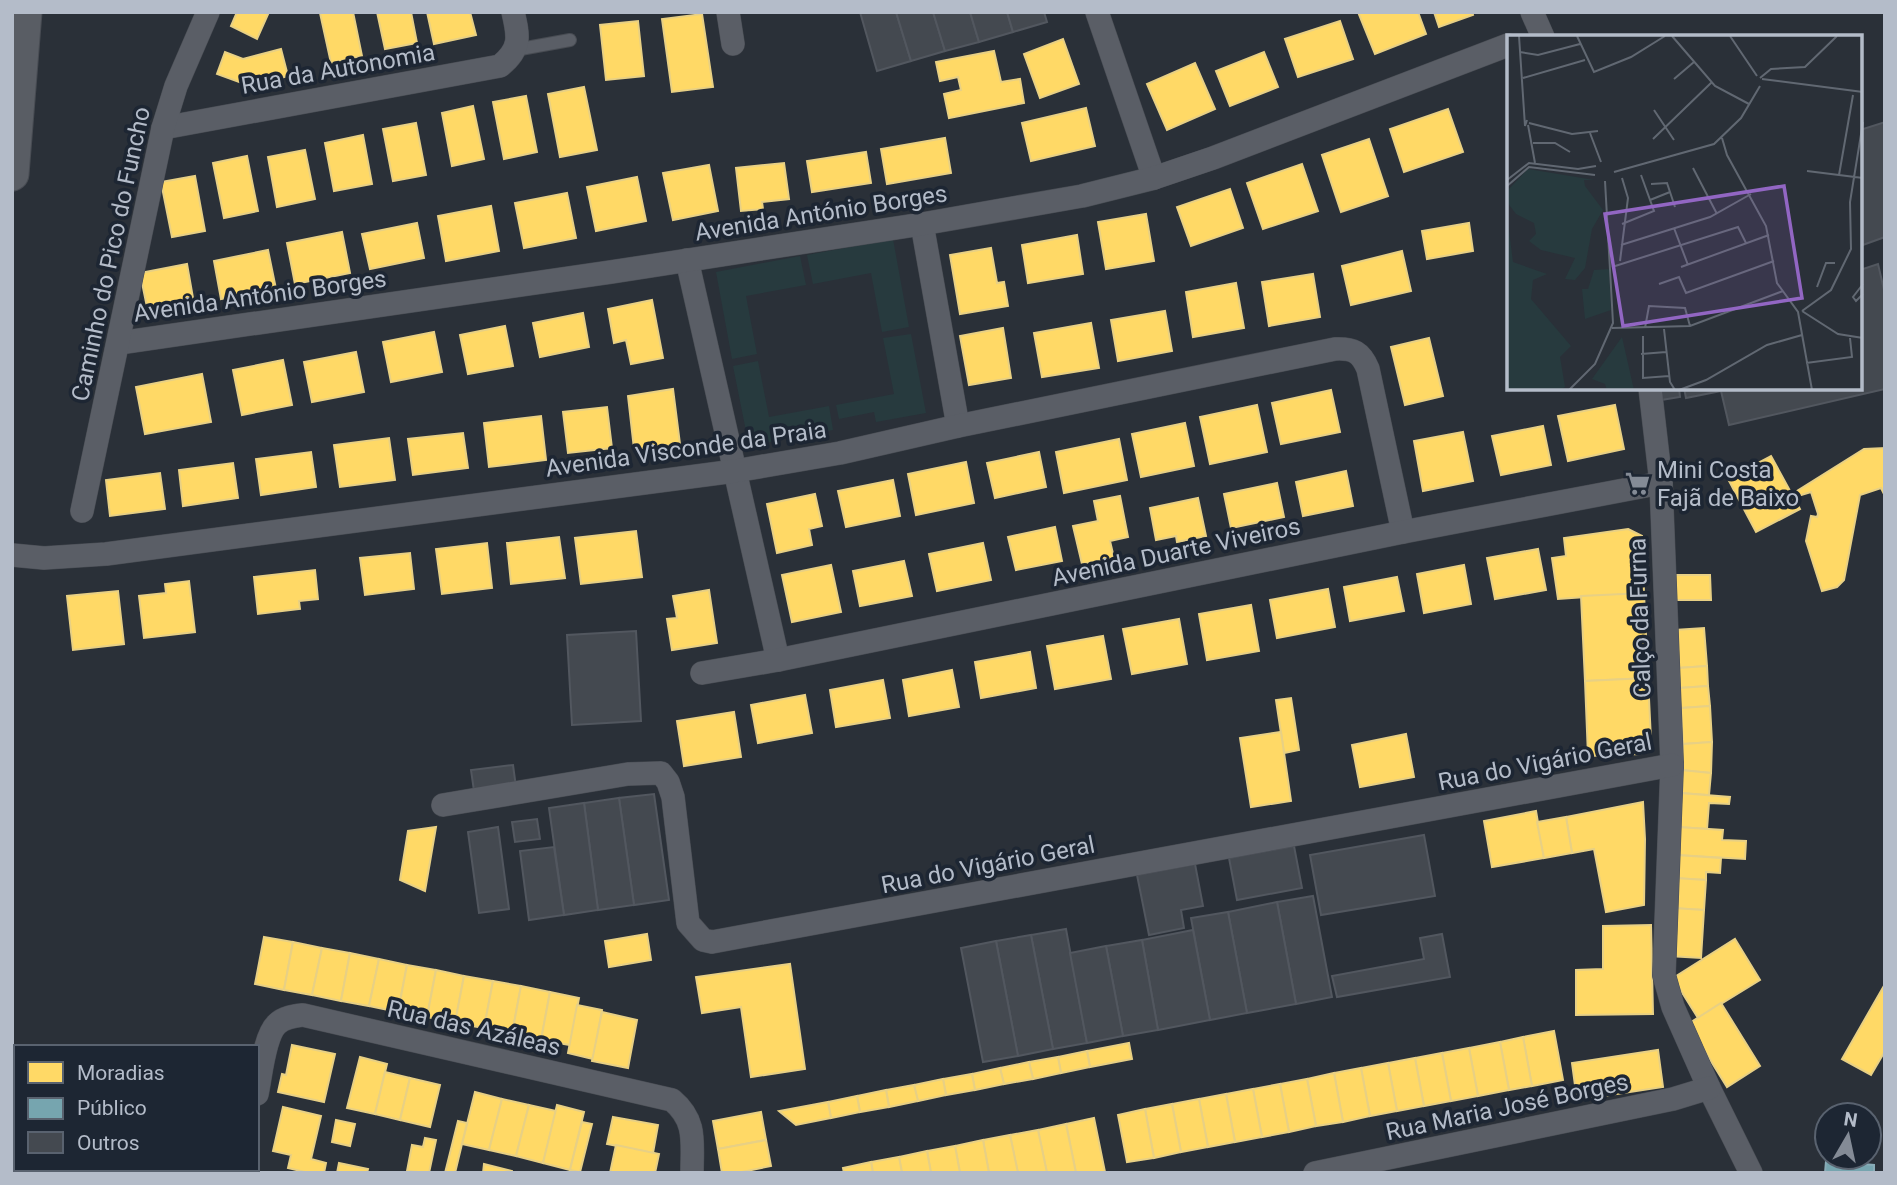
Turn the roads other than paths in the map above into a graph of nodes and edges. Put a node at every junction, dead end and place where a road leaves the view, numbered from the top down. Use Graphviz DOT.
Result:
graph roads {
  1 [pos="25,12"];
  2 [pos="208,12"];
  3 [pos="513,12"];
  4 [pos="728,12"];
  5 [pos="1097,12"];
  6 [pos="570,40"];
  7 [pos="733,44"];
  8 [pos="1507,44"];
  9 [pos="515,50"];
  10 [pos="163,128"];
  11 [pos="12,174"];
  12 [pos="1154,178"];
  13 [pos="922,224"];
  14 [pos="687,260"];
  15 [pos="119,343"];
  16 [pos="1650,390"];
  17 [pos="958,426"];
  18 [pos="735,471"];
  19 [pos="1661,483"];
  20 [pos="82,511"];
  21 [pos="1403,532"];
  22 [pos="12,555"];
  23 [pos="778,660"];
  24 [pos="702,673"];
  25 [pos="1672,765"];
  26 [pos="443,805"];
  27 [pos="259,1085"];
  28 [pos="1709,1088"];
  29 [pos="692,1173"];
  30 [pos="1315,1173"];
  31 [pos="1751,1173"];
  1 -- 11 [label="street"];
  2 -- 10 [label="street, Caminho do Pico do Funcho"];
  3 -- 9 [label="street"];
  4 -- 7 [label="street"];
  5 -- 12 [label="street"];
  6 -- 9 [label="lane"];
  8 -- 12 [label="street, Avenida António Borges"];
  9 -- 10 [label="street, Rua da Autonomia"];
  10 -- 15 [label="street, Caminho do Pico do Funcho"];
  12 -- 13 [label="street, Avenida António Borges"];
  13 -- 14 [label="street, Avenida António Borges"];
  13 -- 17 [label="street"];
  14 -- 15 [label="street, Avenida António Borges"];
  14 -- 18 [label="street"];
  15 -- 20 [label="street, Caminho do Pico do Funcho"];
  16 -- 19 [label="street, Calço da Furna"];
  17 -- 18 [label="street, Avenida Visconde da Praia"];
  17 -- 21 [label="street, Avenida Visconde da Praia"];
  18 -- 22 [label="street, Avenida Visconde da Praia"];
  18 -- 23 [label="street"];
  19 -- 21 [label="street, Avenida Duarte Viveiros"];
  19 -- 25 [label="street, Calço da Furna"];
  21 -- 23 [label="street, Avenida Duarte Viveiros"];
  23 -- 24 [label="street, Avenida Duarte Viveiros"];
  25 -- 26 [label="street, Rua do Vigário Geral"];
  25 -- 28 [label="street, Calço da Furna"];
  27 -- 29 [label="street, Rua das Azáleas"];
  28 -- 30 [label="street, Rua Maria José Borges"];
  28 -- 31 [label="street, Calço da Furna"];
}
